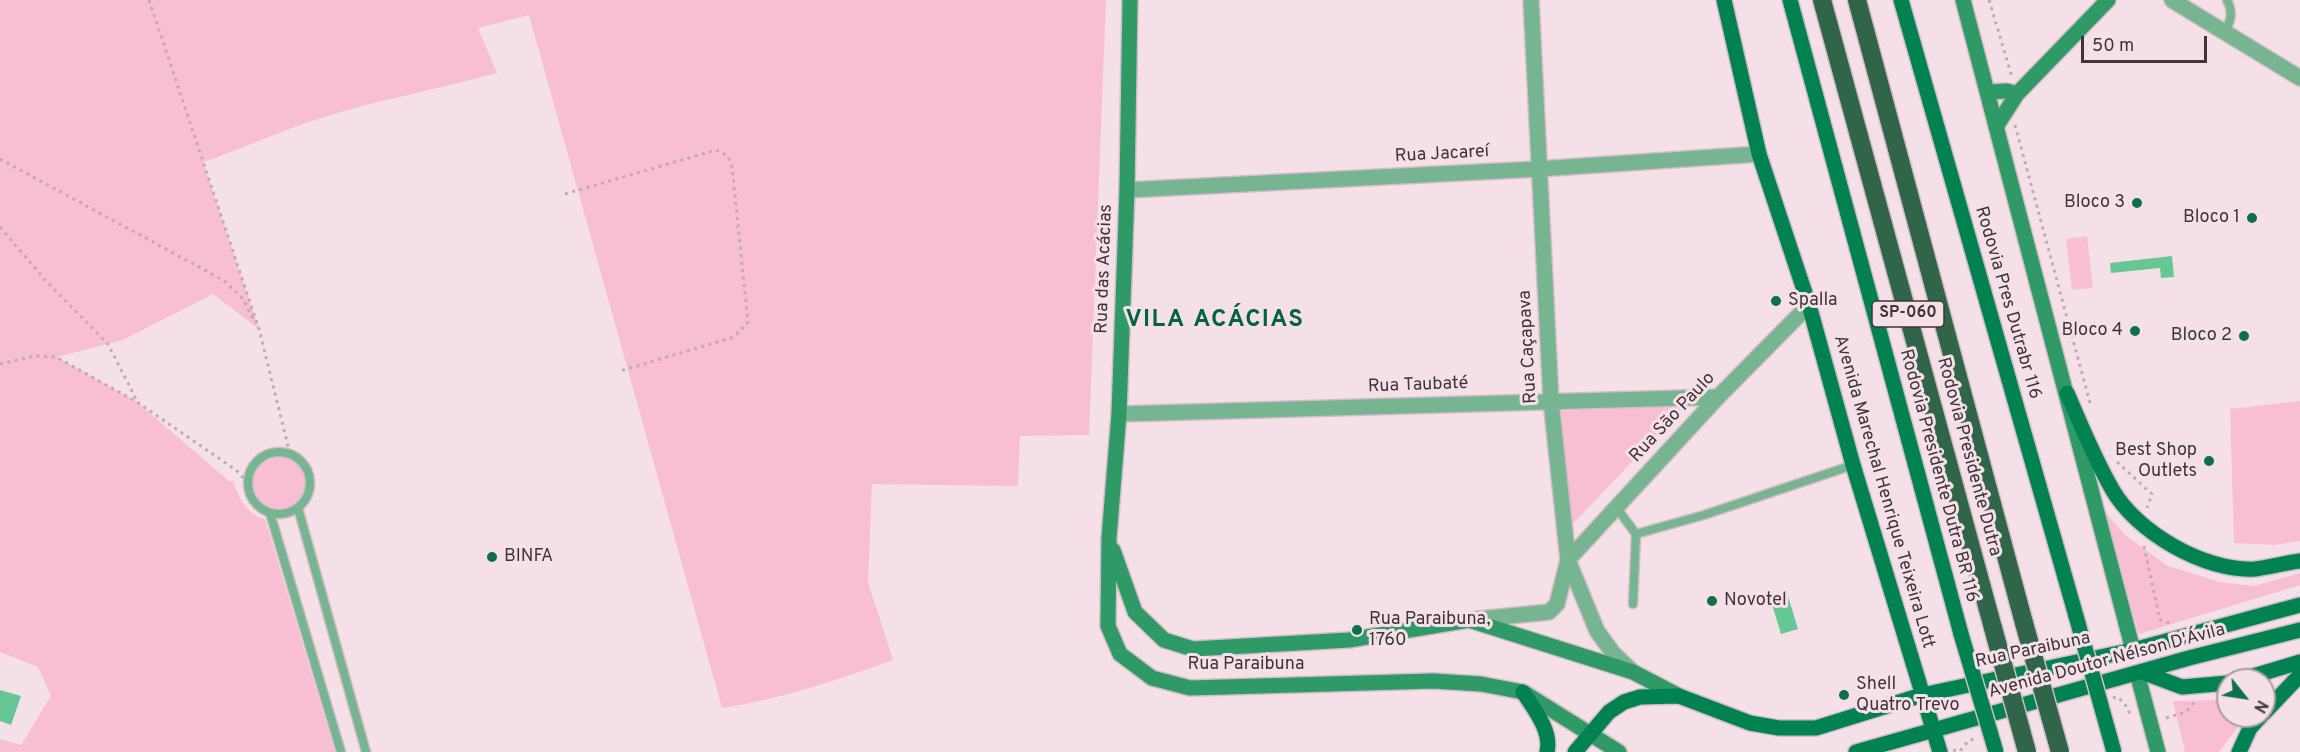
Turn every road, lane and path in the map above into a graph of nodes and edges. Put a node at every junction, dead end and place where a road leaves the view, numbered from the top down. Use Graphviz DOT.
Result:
graph roads {
  1 [pos="149,0"];
  2 [pos="1130,0"];
  3 [pos="1530,0"];
  4 [pos="1790,0"];
  5 [pos="1822,0"];
  6 [pos="1857,0"];
  7 [pos="1901,0"];
  8 [pos="1963,0"];
  9 [pos="1989,0"];
  10 [pos="2108,0"];
  11 [pos="2172,0"];
  12 [pos="2227,0"];
  13 [pos="1725,4"];
  14 [pos="2225,34"];
  15 [pos="2012,77"];
  16 [pos="2300,78"];
  17 [pos="1988,92"];
  18 [pos="2017,94"];
  19 [pos="2015,125"];
  20 [pos="1996,127"];
  21 [pos="1760,154"];
  22 [pos="0,159"];
  23 [pos="1538,169"];
  24 [pos="1127,190"];
  25 [pos="565,194"];
  26 [pos="0,228"];
  27 [pos="1809,305"];
  28 [pos="259,329"];
  29 [pos="0,364"];
  30 [pos="620,371"];
  31 [pos="2067,393"];
  32 [pos="1718,397"];
  33 [pos="1551,401"];
  34 [pos="137,402"];
  35 [pos="2092,411"];
  36 [pos="1119,414"];
  37 [pos="290,454"];
  38 [pos="2116,462"];
  39 [pos="1853,465"];
  40 [pos="248,483"];
  41 [pos="2152,494"];
  42 [pos="1616,507"];
  43 [pos="298,508"];
  44 [pos="270,513"];
  45 [pos="1636,534"];
  46 [pos="1109,538"];
  47 [pos="2142,541"];
  48 [pos="1568,560"];
  49 [pos="2300,561"];
  50 [pos="1633,604"];
  51 [pos="2300,605"];
  52 [pos="1469,620"];
  53 [pos="2175,621"];
  54 [pos="2300,630"];
  55 [pos="2133,650"];
  56 [pos="2300,662"];
  57 [pos="2276,669"];
  58 [pos="1633,672"];
  59 [pos="2140,673"];
  60 [pos="2300,675"];
  61 [pos="2216,684"];
  62 [pos="1523,692"];
  63 [pos="1922,695"];
  64 [pos="1679,696"];
  65 [pos="2198,698"];
  66 [pos="2276,700"];
  67 [pos="2179,715"];
  68 [pos="2250,728"];
  69 [pos="1933,730"];
  70 [pos="1590,734"];
  71 [pos="341,752"];
  72 [pos="366,752"];
  73 [pos="1547,752"];
  74 [pos="1575,752"];
  75 [pos="1619,752"];
  76 [pos="1856,752"];
  77 [pos="1940,752"];
  78 [pos="1996,752"];
  79 [pos="2027,752"];
  80 [pos="2060,752"];
  81 [pos="2114,752"];
  82 [pos="2158,752"];
  83 [pos="2239,752"];
  1 -- 28 [label="path"];
  2 -- 24 [label="main road, Rua das Acácias"];
  3 -- 23 [label="street, Rua Caçapava"];
  4 -- 78 [label="main road, Rodovia Presidente Dutra BR 116, bridge"];
  5 -- 79 [label="highway, Rodovia Presidente Dutra / SP-060, bridge"];
  6 -- 80 [label="highway, Rodovia Presidente Dutra / SP-060, bridge"];
  7 -- 81 [label="main road, Rodovia Pres Dutrabr 116, bridge"];
  8 -- 17 [label="main road"];
  9 -- 15 [label="path"];
  10 -- 18 [label="main road"];
  11 -- 14 [label="street"];
  12 -- 14 [label="lane"];
  13 -- 21 [label="main road, Avenida Marechal Henrique Teixeira Lott"];
  14 -- 16 [label="street"];
  17 -- 18 [label="main road"];
  17 -- 20 [label="main road"];
  18 -- 20 [label="main road"];
  19 -- 35 [label="path"];
  20 -- 31 [label="main road"];
  21 -- 23 [label="street, Rua Jacareí"];
  21 -- 27 [label="main road, Avenida Marechal Henrique Teixeira Lott"];
  22 -- 28 [label="path"];
  23 -- 24 [label="street, Rua Jacareí"];
  23 -- 33 [label="street, Rua Caçapava"];
  24 -- 36 [label="main road, Rua das Acácias"];
  25 -- 30 [label="path"];
  26 -- 34 [label="path"];
  27 -- 32 [label="street, Rua São Paulo"];
  27 -- 39 [label="main road, Avenida Marechal Henrique Teixeira Lott"];
  28 -- 37 [label="path"];
  29 -- 34 [label="path"];
  31 -- 49 [label="main road"];
  31 -- 55 [label="main road"];
  32 -- 33 [label="street, Rua Taubaté"];
  32 -- 42 [label="street, Rua São Paulo"];
  33 -- 36 [label="street, Rua Taubaté"];
  33 -- 48 [label="street, Rua Caçapava"];
  34 -- 40 [label="path"];
  36 -- 46 [label="main road, Rua das Acácias"];
  37 -- 40 [label="lane"];
  37 -- 43 [label="lane"];
  38 -- 41 [label="path"];
  39 -- 45 [label="lane"];
  39 -- 63 [label="main road, Avenida Marechal Henrique Teixeira Lott"];
  40 -- 44 [label="lane"];
  42 -- 45 [label="lane"];
  42 -- 48 [label="street, Rua São Paulo"];
  43 -- 44 [label="lane"];
  43 -- 72 [label="lane"];
  44 -- 71 [label="lane"];
  45 -- 50 [label="lane"];
  46 -- 52 [label="main road, Rua Paraibuna"];
  46 -- 62 [label="main road, Rua Paraibuna"];
  47 -- 53 [label="path"];
  48 -- 52 [label="street, Rua Paraibuna"];
  48 -- 58 [label="street, Rua Caçapava"];
  51 -- 55 [label="main road, Rua Paraibuna"];
  52 -- 58 [label="main road, Rua Paraibuna"];
  54 -- 59 [label="main road, Avenida Doutor Nélson D'Ávila"];
  55 -- 59 [label="main road"];
  55 -- 63 [label="main road, Rua Paraibuna"];
  56 -- 57 [label="main road"];
  58 -- 64 [label="main road, Rua Paraibuna"];
  59 -- 61 [label="main road"];
  59 -- 69 [label="main road, Avenida Doutor Nélson D'Ávila"];
  59 -- 82 [label="main road"];
  60 -- 66 [label="main road"];
  62 -- 70 [label="main road, Rua Paraibuna"];
  62 -- 73 [label="main road"];
  63 -- 64 [label="main road, Rua Paraibuna"];
  63 -- 69 [label="main road, Avenida Marechal Henrique Teixeira Lott"];
  64 -- 70 [label="main road"];
  65 -- 67 [label="path"];
  68 -- 83 [label="main road"];
  69 -- 76 [label="main road, Avenida Doutor Nélson D'Ávila"];
  69 -- 77 [label="main road, Avenida Marechal Henrique Teixeira Lott"];
  70 -- 74 [label="main road"];
  70 -- 75 [label="main road"];
}
